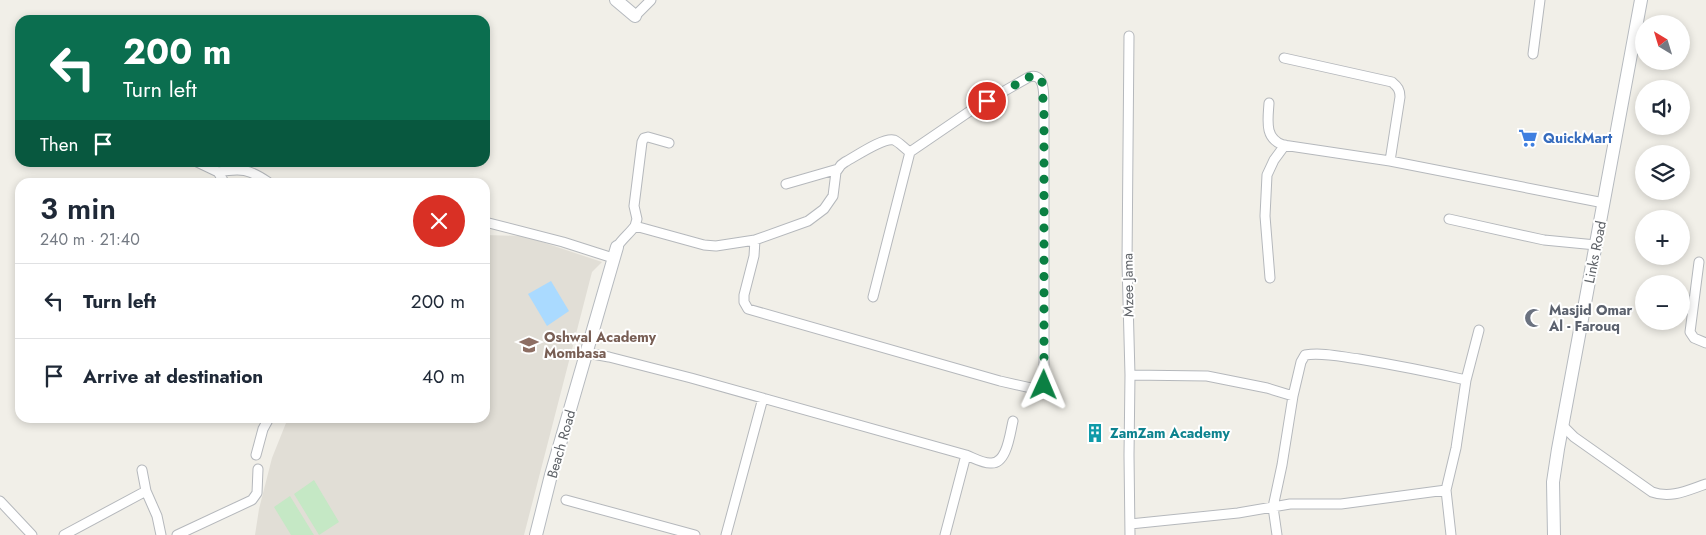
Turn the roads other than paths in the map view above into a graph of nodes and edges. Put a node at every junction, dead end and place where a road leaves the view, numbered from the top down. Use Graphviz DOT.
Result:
graph roads {
  1 [pos="616,0"];
  2 [pos="651,0"];
  3 [pos="1540,0"];
  4 [pos="1641,0"];
  5 [pos="635,16"];
  6 [pos="1130,36"];
  7 [pos="1533,54"];
  8 [pos="1284,58"];
  9 [pos="1269,103"];
  10 [pos="669,144"];
  11 [pos="1285,145"];
  12 [pos="910,152"];
  13 [pos="1390,161"];
  14 [pos="208,167"];
  15 [pos="838,169"];
  16 [pos="218,172"];
  17 [pos="222,178"];
  18 [pos="262,178"];
  19 [pos="786,184"];
  20 [pos="1604,203"];
  21 [pos="1449,219"];
  22 [pos="490,223"];
  23 [pos="635,226"];
  24 [pos="755,240"];
  25 [pos="1596,245"];
  26 [pos="615,252"];
  27 [pos="1699,262"];
  28 [pos="1270,278"];
  29 [pos="873,297"];
  30 [pos="1479,330"];
  31 [pos="1706,343"];
  32 [pos="586,354"];
  33 [pos="1130,374"];
  34 [pos="1466,380"];
  35 [pos="1293,396"];
  36 [pos="763,398"];
  37 [pos="1013,421"];
  38 [pos="266,423"];
  39 [pos="1562,425"];
  40 [pos="256,455"];
  41 [pos="966,455"];
  42 [pos="258,469"];
  43 [pos="142,470"];
  44 [pos="1706,484"];
  45 [pos="1446,490"];
  46 [pos="146,491"];
  47 [pos="566,500"];
  48 [pos="0,501"];
  49 [pos="1273,507"];
  50 [pos="1130,524"];
  51 [pos="32,535"];
  52 [pos="64,535"];
  53 [pos="161,535"];
  54 [pos="177,535"];
  55 [pos="536,535"];
  56 [pos="695,535"];
  57 [pos="726,535"];
  58 [pos="945,535"];
  59 [pos="1130,535"];
  60 [pos="1276,535"];
  61 [pos="1452,535"];
  62 [pos="1554,535"];
  1 -- 5 [label="main road"];
  2 -- 5 [label="street"];
  3 -- 7 [label="street"];
  4 -- 20 [label="main road, Links Road"];
  6 -- 33 [label="street, Mzee Jama"];
  8 -- 13 [label="street"];
  9 -- 11 [label="street"];
  10 -- 23 [label="street"];
  11 -- 13 [label="street"];
  11 -- 28 [label="street"];
  12 -- 15 [label="street"];
  12 -- 24 [label="street"];
  12 -- 29 [label="street"];
  13 -- 20 [label="street"];
  14 -- 16 [label="street"];
  15 -- 19 [label="street"];
  15 -- 24 [label="street"];
  16 -- 17 [label="street"];
  16 -- 18 [label="street"];
  20 -- 25 [label="main road, Links Road"];
  21 -- 25 [label="street"];
  22 -- 26 [label="street"];
  23 -- 24 [label="street"];
  23 -- 26 [label="street"];
  25 -- 39 [label="main road, Links Road"];
  26 -- 32 [label="main road, Beach Road"];
  27 -- 31 [label="street"];
  30 -- 34 [label="street"];
  32 -- 36 [label="street"];
  32 -- 55 [label="main road, Beach Road"];
  33 -- 35 [label="street"];
  33 -- 50 [label="street, Mzee Jama"];
  34 -- 35 [label="street"];
  34 -- 45 [label="street"];
  35 -- 49 [label="street"];
  36 -- 41 [label="street"];
  36 -- 57 [label="street"];
  37 -- 41 [label="street"];
  38 -- 40 [label="street"];
  39 -- 44 [label="street"];
  39 -- 62 [label="main road, Links Road"];
  41 -- 58 [label="street"];
  42 -- 54 [label="street"];
  43 -- 46 [label="street"];
  45 -- 49 [label="street"];
  45 -- 61 [label="street"];
  46 -- 52 [label="street"];
  46 -- 53 [label="street"];
  47 -- 56 [label="street"];
  48 -- 51 [label="street"];
  49 -- 50 [label="street"];
  49 -- 60 [label="street"];
  50 -- 59 [label="street, Mzee Jama"];
}
